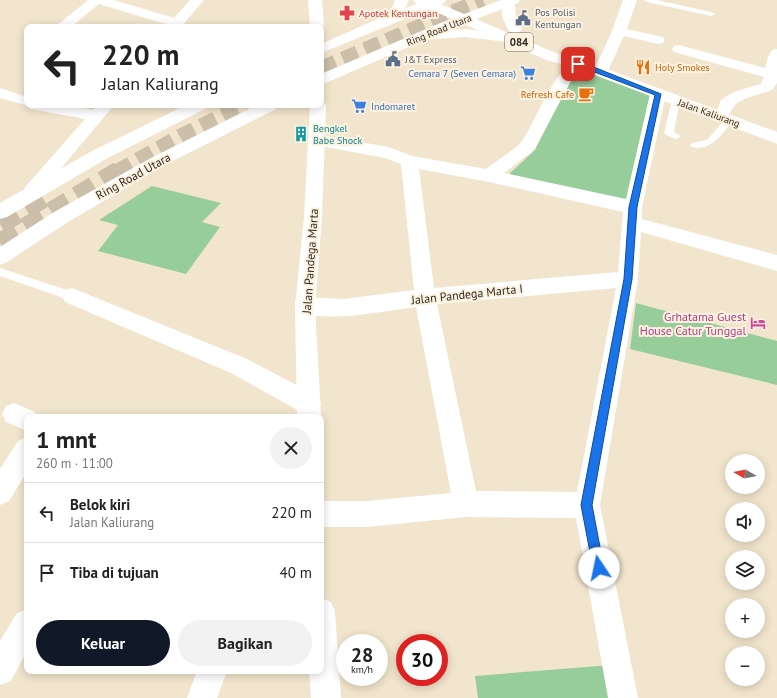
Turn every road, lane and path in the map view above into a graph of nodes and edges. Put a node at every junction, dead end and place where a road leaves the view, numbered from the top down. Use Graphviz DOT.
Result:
graph roads {
  1 [pos="96,0"];
  2 [pos="100,0"];
  3 [pos="197,0"];
  4 [pos="315,0"];
  5 [pos="402,0"];
  6 [pos="630,0"];
  7 [pos="647,0"];
  8 [pos="432,1"];
  9 [pos="511,1"];
  10 [pos="711,14"];
  11 [pos="471,17"];
  12 [pos="387,20"];
  13 [pos="66,24"];
  14 [pos="173,24"];
  15 [pos="177,24"];
  16 [pos="316,24"];
  17 [pos="619,31"];
  18 [pos="512,34"];
  19 [pos="422,36"];
  20 [pos="658,40"];
  21 [pos="324,48"];
  22 [pos="679,49"];
  23 [pos="777,54"];
  24 [pos="576,63"];
  25 [pos="601,72"];
  26 [pos="774,74"];
  27 [pos="324,79"];
  28 [pos="0,93"];
  29 [pos="667,97"];
  30 [pos="24,101"];
  31 [pos="76,108"];
  32 [pos="192,108"];
  33 [pos="264,108"];
  34 [pos="318,108"];
  35 [pos="102,110"];
  36 [pos="724,118"];
  37 [pos="676,136"];
  38 [pos="777,138"];
  39 [pos="316,140"];
  40 [pos="695,145"];
  41 [pos="409,161"];
  42 [pos="489,176"];
  43 [pos="32,191"];
  44 [pos="0,212"];
  45 [pos="632,215"];
  46 [pos="0,257"];
  47 [pos="777,263"];
  48 [pos="0,272"];
  49 [pos="628,279"];
  50 [pos="72,296"];
  51 [pos="425,297"];
  52 [pos="305,306"];
  53 [pos="309,410"];
  54 [pos="24,454"];
  55 [pos="0,492"];
  56 [pos="466,504"];
  57 [pos="587,505"];
  58 [pos="324,514"];
  59 [pos="24,628"];
  60 [pos="324,664"];
  61 [pos="0,670"];
  62 [pos="211,674"];
  63 [pos="202,698"];
  64 [pos="326,698"];
  65 [pos="623,698"];
  1 -- 13 [label="main road"];
  2 -- 14 [label="main road"];
  3 -- 15 [label="main road"];
  4 -- 16 [label="main road"];
  5 -- 12 [label="main road"];
  6 -- 17 [label="main road"];
  7 -- 10 [label="lane"];
  8 -- 11 [label="main road, Jalan Kaliurang / 084"];
  8 -- 12 [label="main road"];
  9 -- 11 [label="main road, Ring Road Utara"];
  9 -- 18 [label="main road"];
  11 -- 18 [label="main road, Jalan Kaliurang / 084"];
  11 -- 19 [label="main road, Ring Road Utara"];
  12 -- 21 [label="main road"];
  17 -- 20 [label="main road"];
  17 -- 25 [label="main road"];
  18 -- 19 [label="main road"];
  18 -- 24 [label="main road, Jalan Kaliurang / 084"];
  19 -- 27 [label="main road, Ring Road Utara"];
  22 -- 26 [label="main road"];
  23 -- 26 [label="main road"];
  24 -- 25 [label="main road, Jalan Kaliurang / 084"];
  24 -- 42 [label="main road"];
  25 -- 29 [label="main road, Jalan Kaliurang / 084"];
  26 -- 36 [label="main road"];
  28 -- 30 [label="main road"];
  29 -- 36 [label="main road, Jalan Kaliurang / 084"];
  29 -- 37 [label="lane"];
  29 -- 45 [label="main road"];
  31 -- 35 [label="main road"];
  32 -- 43 [label="main road"];
  33 -- 46 [label="main road, Ring Road Utara"];
  34 -- 39 [label="main road, Jalan Pandega Marta"];
  35 -- 43 [label="main road"];
  36 -- 38 [label="main road, Jalan Kaliurang / 084"];
  36 -- 40 [label="lane"];
  39 -- 41 [label="main road"];
  39 -- 52 [label="main road, Jalan Pandega Marta"];
  41 -- 42 [label="main road"];
  41 -- 51 [label="main road"];
  42 -- 45 [label="main road"];
  43 -- 44 [label="main road"];
  45 -- 47 [label="main road"];
  45 -- 49 [label="main road"];
  48 -- 50 [label="lane"];
  49 -- 51 [label="main road, Jalan Pandega Marta I"];
  49 -- 57 [label="main road"];
  50 -- 53 [label="main road"];
  51 -- 52 [label="main road, Jalan Pandega Marta I"];
  51 -- 56 [label="main road"];
  52 -- 53 [label="main road, Jalan Pandega Marta"];
  54 -- 55 [label="main road"];
  56 -- 57 [label="main road"];
  56 -- 58 [label="main road"];
  57 -- 65 [label="main road"];
  59 -- 61 [label="main road"];
  60 -- 64 [label="main road"];
  62 -- 63 [label="main road"];
}
